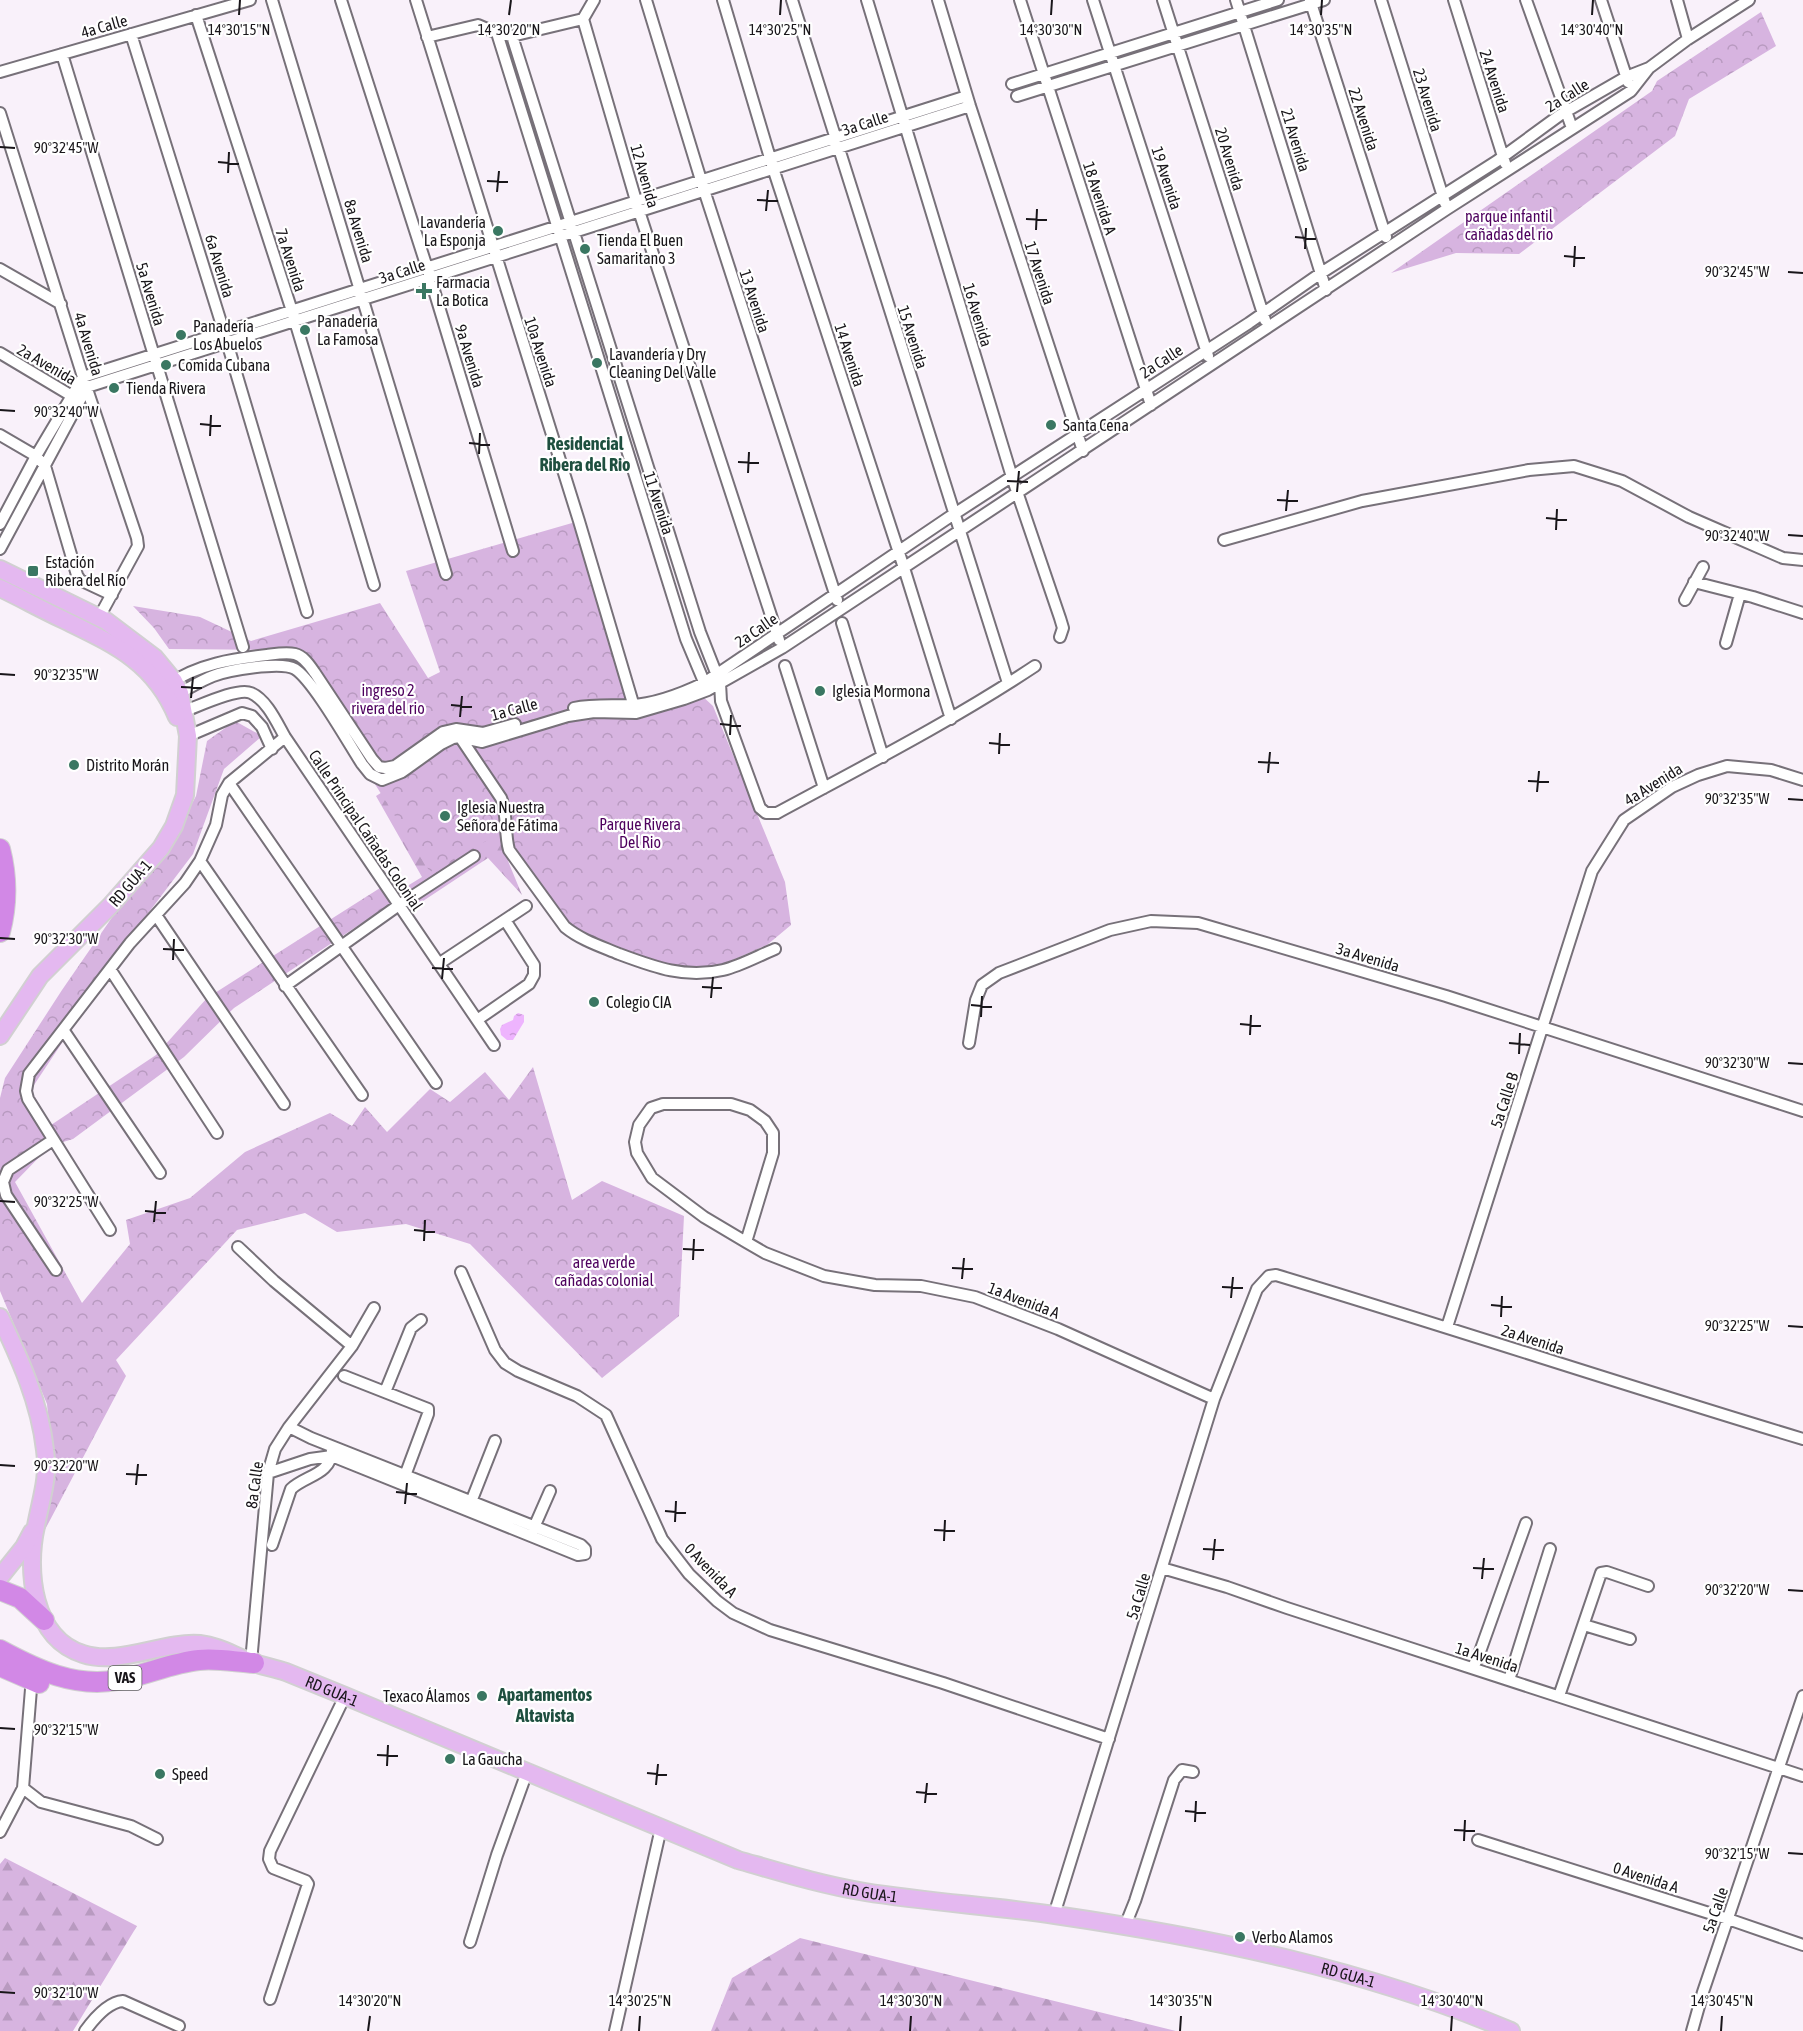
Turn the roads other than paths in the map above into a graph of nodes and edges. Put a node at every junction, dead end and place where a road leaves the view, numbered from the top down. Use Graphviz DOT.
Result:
graph roads {
  1 [pos="250,0"];
  2 [pos="272,0"];
  3 [pos="341,0"];
  4 [pos="416,0"];
  5 [pos="594,0"];
  6 [pos="646,0"];
  7 [pos="723,0"];
  8 [pos="792,0"];
  9 [pos="867,0"];
  10 [pos="938,0"];
  11 [pos="1020,0"];
  12 [pos="1093,0"];
  13 [pos="1163,0"];
  14 [pos="1236,0"];
  15 [pos="1278,0"];
  16 [pos="1324,0"];
  17 [pos="1381,0"];
  18 [pos="1454,0"];
  19 [pos="1526,0"];
  20 [pos="1601,0"];
  21 [pos="1677,0"];
  22 [pos="1749,0"];
  23 [pos="1311,2"];
  24 [pos="1240,12"];
  25 [pos="196,15"];
  26 [pos="583,19"];
  27 [pos="1245,25"];
  28 [pos="497,33"];
  29 [pos="1173,33"];
  30 [pos="132,34"];
  31 [pos="512,36"];
  32 [pos="427,37"];
  33 [pos="1688,39"];
  34 [pos="1178,46"];
  35 [pos="62,54"];
  36 [pos="1110,54"];
  37 [pos="1114,66"];
  38 [pos="1649,68"];
  39 [pos="0,72"];
  40 [pos="1044,75"];
  41 [pos="1626,77"];
  42 [pos="1012,84"];
  43 [pos="1048,87"];
  44 [pos="1630,91"];
  45 [pos="1017,96"];
  46 [pos="968,101"];
  47 [pos="1566,111"];
  48 [pos="0,113"];
  49 [pos="903,121"];
  50 [pos="1572,128"];
  51 [pos="836,143"];
  52 [pos="1503,156"];
  53 [pos="772,163"];
  54 [pos="1508,171"];
  55 [pos="703,185"];
  56 [pos="1442,196"];
  57 [pos="638,206"];
  58 [pos="1447,209"];
  59 [pos="572,227"];
  60 [pos="558,231"];
  61 [pos="1384,233"];
  62 [pos="1390,247"];
  63 [pos="494,252"];
  64 [pos="0,269"];
  65 [pos="428,273"];
  66 [pos="1321,273"];
  67 [pos="1326,290"];
  68 [pos="362,294"];
  69 [pos="61,304"];
  70 [pos="1263,314"];
  71 [pos="293,316"];
  72 [pos="1268,327"];
  73 [pos="226,337"];
  74 [pos="1206,350"];
  75 [pos="0,353"];
  76 [pos="155,360"];
  77 [pos="1211,366"];
  78 [pos="85,382"];
  79 [pos="1146,389"];
  80 [pos="75,398"];
  81 [pos="1151,405"];
  82 [pos="1076,434"];
  83 [pos="0,435"];
  84 [pos="1083,451"];
  85 [pos="36,456"];
  86 [pos="45,466"];
  87 [pos="1012,477"];
  88 [pos="1018,494"];
  89 [pos="954,514"];
  90 [pos="0,524"];
  91 [pos="960,530"];
  92 [pos="1224,540"];
  93 [pos="0,549"];
  94 [pos="513,551"];
  95 [pos="898,551"];
  96 [pos="1803,560"];
  97 [pos="0,561"];
  98 [pos="1703,567"];
  99 [pos="904,568"];
  100 [pos="0,569"];
  101 [pos="446,574"];
  102 [pos="1694,582"];
  103 [pos="374,585"];
  104 [pos="0,588"];
  105 [pos="1740,594"];
  106 [pos="112,595"];
  107 [pos="835,596"];
  108 [pos="1684,600"];
  109 [pos="841,609"];
  110 [pos="46,610"];
  111 [pos="307,612"];
  112 [pos="1803,613"];
  113 [pos="104,617"];
  114 [pos="842,623"];
  115 [pos="777,635"];
  116 [pos="1060,637"];
  117 [pos="1726,643"];
  118 [pos="243,647"];
  119 [pos="782,648"];
  120 [pos="785,666"];
  121 [pos="1035,666"];
  122 [pos="718,679"];
  123 [pos="1008,683"];
  124 [pos="701,689"];
  125 [pos="171,690"];
  126 [pos="721,701"];
  127 [pos="635,709"];
  128 [pos="185,711"];
  129 [pos="951,718"];
  130 [pos="458,733"];
  131 [pos="188,736"];
  132 [pos="285,737"];
  133 [pos="272,749"];
  134 [pos="883,758"];
  135 [pos="379,766"];
  136 [pos="377,779"];
  137 [pos="1803,780"];
  138 [pos="230,783"];
  139 [pos="824,788"];
  140 [pos="1624,820"];
  141 [pos="0,849"];
  142 [pos="474,856"];
  143 [pos="200,861"];
  144 [pos="399,905"];
  145 [pos="526,906"];
  146 [pos="156,915"];
  147 [pos="504,920"];
  148 [pos="0,932"];
  149 [pos="341,945"];
  150 [pos="775,949"];
  151 [pos="440,963"];
  152 [pos="110,969"];
  153 [pos="285,986"];
  154 [pos="477,1020"];
  155 [pos="1542,1028"];
  156 [pos="64,1030"];
  157 [pos="0,1036"];
  158 [pos="969,1043"];
  159 [pos="494,1045"];
  160 [pos="436,1083"];
  161 [pos="362,1095"];
  162 [pos="284,1104"];
  163 [pos="1803,1111"];
  164 [pos="217,1132"];
  165 [pos="53,1140"];
  166 [pos="160,1173"];
  167 [pos="110,1230"];
  168 [pos="746,1242"];
  169 [pos="238,1247"];
  170 [pos="56,1270"];
  171 [pos="461,1272"];
  172 [pos="1257,1288"];
  173 [pos="374,1308"];
  174 [pos="0,1317"];
  175 [pos="421,1320"];
  176 [pos="1447,1327"];
  177 [pos="352,1346"];
  178 [pos="344,1376"];
  179 [pos="385,1392"];
  180 [pos="1214,1400"];
  181 [pos="289,1427"];
  182 [pos="1803,1439"];
  183 [pos="495,1441"];
  184 [pos="332,1451"];
  185 [pos="268,1473"];
  186 [pos="403,1480"];
  187 [pos="550,1491"];
  188 [pos="469,1506"];
  189 [pos="1526,1523"];
  190 [pos="35,1526"];
  191 [pos="272,1545"];
  192 [pos="1550,1549"];
  193 [pos="1162,1569"];
  194 [pos="0,1577"];
  195 [pos="1648,1586"];
  196 [pos="0,1590"];
  197 [pos="44,1620"];
  198 [pos="1584,1625"];
  199 [pos="1630,1639"];
  200 [pos="0,1642"];
  201 [pos="0,1650"];
  202 [pos="250,1662"];
  203 [pos="0,1666"];
  204 [pos="1472,1668"];
  205 [pos="1509,1680"];
  206 [pos="34,1681"];
  207 [pos="345,1696"];
  208 [pos="1559,1696"];
  209 [pos="1803,1696"];
  210 [pos="1109,1739"];
  211 [pos="1780,1768"];
  212 [pos="1193,1772"];
  213 [pos="527,1773"];
  214 [pos="1803,1776"];
  215 [pos="23,1788"];
  216 [pos="661,1828"];
  217 [pos="0,1832"];
  218 [pos="157,1839"];
  219 [pos="1478,1840"];
  220 [pos="1054,1915"];
  221 [pos="1728,1919"];
  222 [pos="1125,1926"];
  223 [pos="470,1942"];
  224 [pos="1803,1945"];
  225 [pos="270,1999"];
  226 [pos="179,2026"];
  227 [pos="85,2031"];
  228 [pos="615,2031"];
  229 [pos="1511,2031"];
  230 [pos="1692,2031"];
  1 -- 25 [label="street, 4a Calle"];
  2 -- 68 [label="street, 8a Avenida"];
  3 -- 65 [label="street, 9a Avenida"];
  4 -- 32 [label="street, 10a Avenida"];
  5 -- 26 [label="street"];
  6 -- 55 [label="street, 13 Avenida"];
  7 -- 53 [label="street, 14 Avenida"];
  8 -- 51 [label="street, 15 Avenida"];
  9 -- 49 [label="street, 16 Avenida"];
  10 -- 46 [label="street, 17 Avenida"];
  11 -- 40 [label="street, 18 Avenida A"];
  12 -- 36 [label="street, 19 Avenida"];
  13 -- 29 [label="street, 20 Avenida"];
  14 -- 24 [label="street, 21 Avenida"];
  15 -- 24 [label="street"];
  16 -- 23 [label="street"];
  17 -- 56 [label="street, 23 Avenida"];
  18 -- 52 [label="street, 24 Avenida"];
  19 -- 47 [label="street"];
  20 -- 41 [label="street"];
  21 -- 33 [label="street"];
  22 -- 33 [label="street, 2a Calle"];
  23 -- 27 [label="street"];
  23 -- 61 [label="street, 22 Avenida"];
  24 -- 27 [label="street, 21 Avenida"];
  24 -- 29 [label="street"];
  25 -- 30 [label="street, 4a Calle"];
  25 -- 71 [label="street, 7a Avenida"];
  26 -- 31 [label="street"];
  26 -- 57 [label="street, 12 Avenida"];
  27 -- 34 [label="street"];
  27 -- 66 [label="street, 21 Avenida"];
  28 -- 31 [label="street"];
  28 -- 32 [label="street"];
  28 -- 60 [label="street, 11 Avenida"];
  29 -- 34 [label="street, 20 Avenida"];
  29 -- 36 [label="street"];
  30 -- 35 [label="street, 4a Calle"];
  30 -- 73 [label="street, 6a Avenida"];
  31 -- 59 [label="street, 11 Avenida"];
  32 -- 63 [label="street, 10a Avenida"];
  33 -- 38 [label="street, 2a Calle"];
  34 -- 37 [label="street"];
  34 -- 70 [label="street, 20 Avenida"];
  35 -- 39 [label="street, 4a Calle"];
  35 -- 76 [label="street, 5a Avenida"];
  36 -- 37 [label="street, 19 Avenida"];
  36 -- 40 [label="street"];
  37 -- 43 [label="street"];
  37 -- 74 [label="street, 19 Avenida"];
  38 -- 41 [label="street, 2a Calle"];
  38 -- 44 [label="street, 2a Calle"];
  40 -- 42 [label="street"];
  40 -- 43 [label="street, 18 Avenida A"];
  41 -- 44 [label="street"];
  41 -- 47 [label="street, 2a Calle"];
  43 -- 45 [label="street"];
  43 -- 79 [label="street, 18 Avenida A"];
  44 -- 50 [label="street, 2a Calle"];
  46 -- 49 [label="street, 3a Calle"];
  46 -- 82 [label="street, 17 Avenida"];
  47 -- 50 [label="street"];
  47 -- 52 [label="street, 2a Calle"];
  48 -- 69 [label="street, 4a Avenida"];
  49 -- 51 [label="street, 3a Calle"];
  49 -- 87 [label="street, 16 Avenida"];
  50 -- 54 [label="street, 2a Calle"];
  51 -- 53 [label="street, 3a Calle"];
  51 -- 89 [label="street, 15 Avenida"];
  52 -- 54 [label="street, 24 Avenida"];
  52 -- 56 [label="street, 2a Calle"];
  53 -- 55 [label="street, 3a Calle"];
  53 -- 95 [label="street, 14 Avenida"];
  54 -- 58 [label="street, 2a Calle"];
  55 -- 57 [label="street, 3a Calle"];
  55 -- 107 [label="street, 13 Avenida"];
  56 -- 58 [label="street, 23 Avenida"];
  56 -- 61 [label="street, 2a Calle"];
  57 -- 59 [label="street, 3a Calle"];
  57 -- 115 [label="street, 12 Avenida"];
  58 -- 62 [label="street, 2a Calle"];
  59 -- 60 [label="street, 3a Calle"];
  59 -- 122 [label="street, 11 Avenida"];
  60 -- 63 [label="street, 3a Calle"];
  60 -- 124 [label="street, 11 Avenida"];
  61 -- 62 [label="street, 22 Avenida"];
  61 -- 66 [label="street, 2a Calle"];
  62 -- 67 [label="street, 2a Calle"];
  63 -- 65 [label="street, 3a Calle"];
  63 -- 127 [label="street, 10a Avenida"];
  64 -- 69 [label="street"];
  65 -- 68 [label="street, 3a Calle"];
  65 -- 94 [label="street, 9a Avenida"];
  66 -- 67 [label="street, 21 Avenida"];
  66 -- 70 [label="street, 2a Calle"];
  67 -- 72 [label="street, 2a Calle"];
  68 -- 71 [label="street, 3a Calle"];
  68 -- 101 [label="street, 8a Avenida"];
  69 -- 78 [label="street, 4a Avenida"];
  70 -- 72 [label="street, 20 Avenida"];
  70 -- 74 [label="street, 2a Calle"];
  71 -- 73 [label="street, 3a Calle"];
  71 -- 103 [label="street, 7a Avenida"];
  72 -- 77 [label="street, 2a Calle"];
  73 -- 76 [label="street, 3a Calle"];
  73 -- 111 [label="street, 6a Avenida"];
  74 -- 77 [label="street, 19 Avenida"];
  74 -- 79 [label="street, 2a Calle"];
  75 -- 80 [label="street, 2a Avenida"];
  76 -- 78 [label="street, 3a Calle"];
  76 -- 118 [label="street, 5a Avenida"];
  77 -- 81 [label="street, 2a Calle"];
  78 -- 80 [label="street"];
  78 -- 106 [label="street, 4a Avenida"];
  79 -- 81 [label="street, 18 Avenida A"];
  79 -- 82 [label="street, 2a Calle"];
  80 -- 85 [label="street"];
  80 -- 86 [label="street"];
  81 -- 84 [label="street, 2a Calle"];
  82 -- 84 [label="street, 17 Avenida"];
  82 -- 87 [label="street, 2a Calle"];
  83 -- 85 [label="street"];
  84 -- 88 [label="street, 2a Calle"];
  85 -- 86 [label="street"];
  85 -- 90 [label="street"];
  86 -- 93 [label="street"];
  86 -- 106 [label="street"];
  87 -- 88 [label="street, 16 Avenida"];
  87 -- 89 [label="street, 2a Calle"];
  88 -- 91 [label="street, 2a Calle"];
  88 -- 116 [label="street, 16 Avenida"];
  89 -- 91 [label="street, 15 Avenida"];
  89 -- 95 [label="street, 2a Calle"];
  91 -- 99 [label="street, 2a Calle"];
  91 -- 123 [label="street, 15 Avenida"];
  92 -- 96 [label="street"];
  95 -- 99 [label="street, 14 Avenida"];
  95 -- 107 [label="street, 2a Calle"];
  97 -- 113 [label="street"];
  98 -- 102 [label="street"];
  99 -- 109 [label="street, 2a Calle"];
  99 -- 129 [label="street, 14 Avenida"];
  100 -- 113 [label="main road, RD GUA-1"];
  102 -- 105 [label="street"];
  102 -- 108 [label="street"];
  104 -- 110 [label="main road, RD GUA-1"];
  105 -- 112 [label="street"];
  105 -- 117 [label="street"];
  106 -- 113 [label="street, 4a Avenida"];
  107 -- 109 [label="street, 13 Avenida"];
  107 -- 115 [label="street, 2a Calle"];
  109 -- 119 [label="street, 2a Calle"];
  110 -- 113 [label="main road"];
  110 -- 125 [label="main road, RD GUA-1"];
  113 -- 125 [label="main road, RD GUA-1"];
  114 -- 134 [label="street"];
  115 -- 119 [label="street, 12 Avenida"];
  115 -- 122 [label="street, 2a Calle"];
  119 -- 122 [label="street, 2a Calle"];
  120 -- 139 [label="street"];
  121 -- 123 [label="street"];
  122 -- 124 [label="street, 2a Calle"];
  122 -- 126 [label="street, 11 Avenida"];
  123 -- 129 [label="street"];
  124 -- 126 [label="street, 11 Avenida"];
  124 -- 127 [label="street, 1a Calle"];
  125 -- 128 [label="main road, RD GUA-1"];
  125 -- 131 [label="main road, RD GUA-1"];
  125 -- 135 [label="street"];
  125 -- 136 [label="street"];
  126 -- 139 [label="street, 11 Avenida"];
  127 -- 130 [label="street, 1a Calle"];
  128 -- 131 [label="main road, RD GUA-1"];
  128 -- 132 [label="street, Calle Principal Cañadas Colonial"];
  129 -- 134 [label="street"];
  130 -- 135 [label="street"];
  130 -- 136 [label="street"];
  130 -- 150 [label="street"];
  131 -- 133 [label="street"];
  131 -- 157 [label="main road, RD GUA-1"];
  132 -- 133 [label="street"];
  132 -- 144 [label="street, Calle Principal Cañadas Colonial"];
  133 -- 138 [label="street"];
  134 -- 139 [label="street"];
  135 -- 136 [label="street"];
  137 -- 140 [label="street, 4a Avenida"];
  138 -- 143 [label="street"];
  138 -- 149 [label="street"];
  140 -- 155 [label="street, 5a Calle B"];
  141 -- 148 [label="highway"];
  142 -- 144 [label="street"];
  143 -- 146 [label="street"];
  143 -- 153 [label="street"];
  144 -- 149 [label="street"];
  144 -- 151 [label="street, Calle Principal Cañadas Colonial"];
  145 -- 147 [label="street"];
  146 -- 152 [label="street"];
  146 -- 162 [label="street"];
  147 -- 151 [label="street"];
  147 -- 154 [label="street"];
  149 -- 153 [label="street"];
  149 -- 160 [label="street"];
  151 -- 154 [label="street, Calle Principal Cañadas Colonial"];
  152 -- 156 [label="street"];
  152 -- 164 [label="street"];
  153 -- 161 [label="street"];
  154 -- 159 [label="street, Calle Principal Cañadas Colonial"];
  155 -- 158 [label="street, 3a Avenida"];
  155 -- 163 [label="street, 3a Avenida"];
  155 -- 176 [label="street, 5a Calle B"];
  156 -- 165 [label="street"];
  156 -- 166 [label="street"];
  165 -- 167 [label="street"];
  165 -- 170 [label="street"];
  168 -- 168 [label="street, 1a Avenida A"];
  168 -- 180 [label="street, 1a Avenida A"];
  169 -- 177 [label="street"];
  171 -- 210 [label="street, 0 Avenida A"];
  172 -- 176 [label="street, 2a Avenida"];
  172 -- 180 [label="street, 5a Calle"];
  173 -- 177 [label="street, 8a Calle"];
  174 -- 190 [label="main road, RD GUA-1"];
  175 -- 179 [label="street"];
  176 -- 182 [label="street, 2a Avenida"];
  177 -- 181 [label="street, 8a Calle"];
  178 -- 179 [label="street"];
  179 -- 186 [label="street"];
  180 -- 193 [label="street, 5a Calle"];
  181 -- 184 [label="street"];
  181 -- 185 [label="street, 8a Calle"];
  183 -- 188 [label="street"];
  184 -- 185 [label="street"];
  184 -- 186 [label="street"];
  184 -- 191 [label="street"];
  185 -- 202 [label="street, 8a Calle"];
  186 -- 188 [label="street"];
  187 -- 188 [label="street"];
  189 -- 204 [label="street"];
  190 -- 194 [label="main road"];
  190 -- 197 [label="main road, RD GUA-1"];
  192 -- 205 [label="street"];
  193 -- 204 [label="street, 1a Avenida"];
  193 -- 210 [label="street, 5a Calle"];
  195 -- 198 [label="street"];
  196 -- 197 [label="highway"];
  197 -- 202 [label="main road, RD GUA-1"];
  198 -- 199 [label="street"];
  198 -- 208 [label="street"];
  200 -- 202 [label="highway, VAS"];
  201 -- 202 [label="highway, VAS"];
  202 -- 206 [label="highway"];
  202 -- 207 [label="main road, RD GUA-1"];
  203 -- 206 [label="highway"];
  204 -- 205 [label="street, 1a Avenida"];
  205 -- 208 [label="street, 1a Avenida"];
  206 -- 215 [label="street"];
  207 -- 213 [label="main road, RD GUA-1"];
  207 -- 225 [label="street"];
  208 -- 211 [label="street, 1a Avenida"];
  209 -- 211 [label="street, 5a Calle"];
  210 -- 220 [label="street, 5a Calle"];
  211 -- 214 [label="street, 1a Avenida"];
  211 -- 221 [label="street, 5a Calle"];
  212 -- 222 [label="street"];
  213 -- 216 [label="main road, RD GUA-1"];
  213 -- 223 [label="street"];
  215 -- 217 [label="street"];
  215 -- 218 [label="street"];
  216 -- 220 [label="main road, RD GUA-1"];
  216 -- 228 [label="street"];
  219 -- 221 [label="street, 0 Avenida A"];
  220 -- 222 [label="main road, RD GUA-1"];
  221 -- 224 [label="street, 0 Avenida A"];
  221 -- 230 [label="street, 5a Calle"];
  222 -- 229 [label="main road, RD GUA-1"];
  226 -- 227 [label="street"];
}
